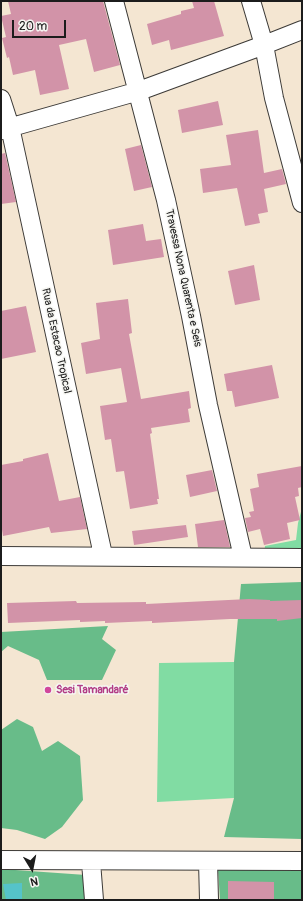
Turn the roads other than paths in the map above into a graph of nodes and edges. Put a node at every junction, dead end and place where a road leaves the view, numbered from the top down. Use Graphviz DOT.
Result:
graph roads {
  1 [pos="114,1"];
  2 [pos="252,1"];
  3 [pos="302,30"];
  4 [pos="264,46"];
  5 [pos="139,91"];
  6 [pos="1,99"];
  7 [pos="5,129"];
  8 [pos="302,203"];
  9 [pos="103,555"];
  10 [pos="1,556"];
  11 [pos="243,557"];
  12 [pos="302,558"];
  13 [pos="1,860"];
  14 [pos="208,861"];
  15 [pos="302,861"];
  16 [pos="91,862"];
  17 [pos="94,900"];
  18 [pos="209,900"];
  1 -- 5 [label="street, Travessa Nona Quarenta e Seis"];
  2 -- 4 [label="street"];
  3 -- 4 [label="street"];
  4 -- 5 [label="street"];
  4 -- 8 [label="street"];
  5 -- 7 [label="street"];
  5 -- 11 [label="street, Travessa Nona Quarenta e Seis"];
  6 -- 7 [label="street, Rua da Estacao Tropical"];
  7 -- 9 [label="street, Rua da Estacao Tropical"];
  9 -- 10 [label="street"];
  9 -- 11 [label="street"];
  11 -- 12 [label="street"];
  13 -- 16 [label="street"];
  14 -- 15 [label="street"];
  14 -- 16 [label="street"];
  14 -- 18 [label="street"];
  16 -- 17 [label="street"];
}
